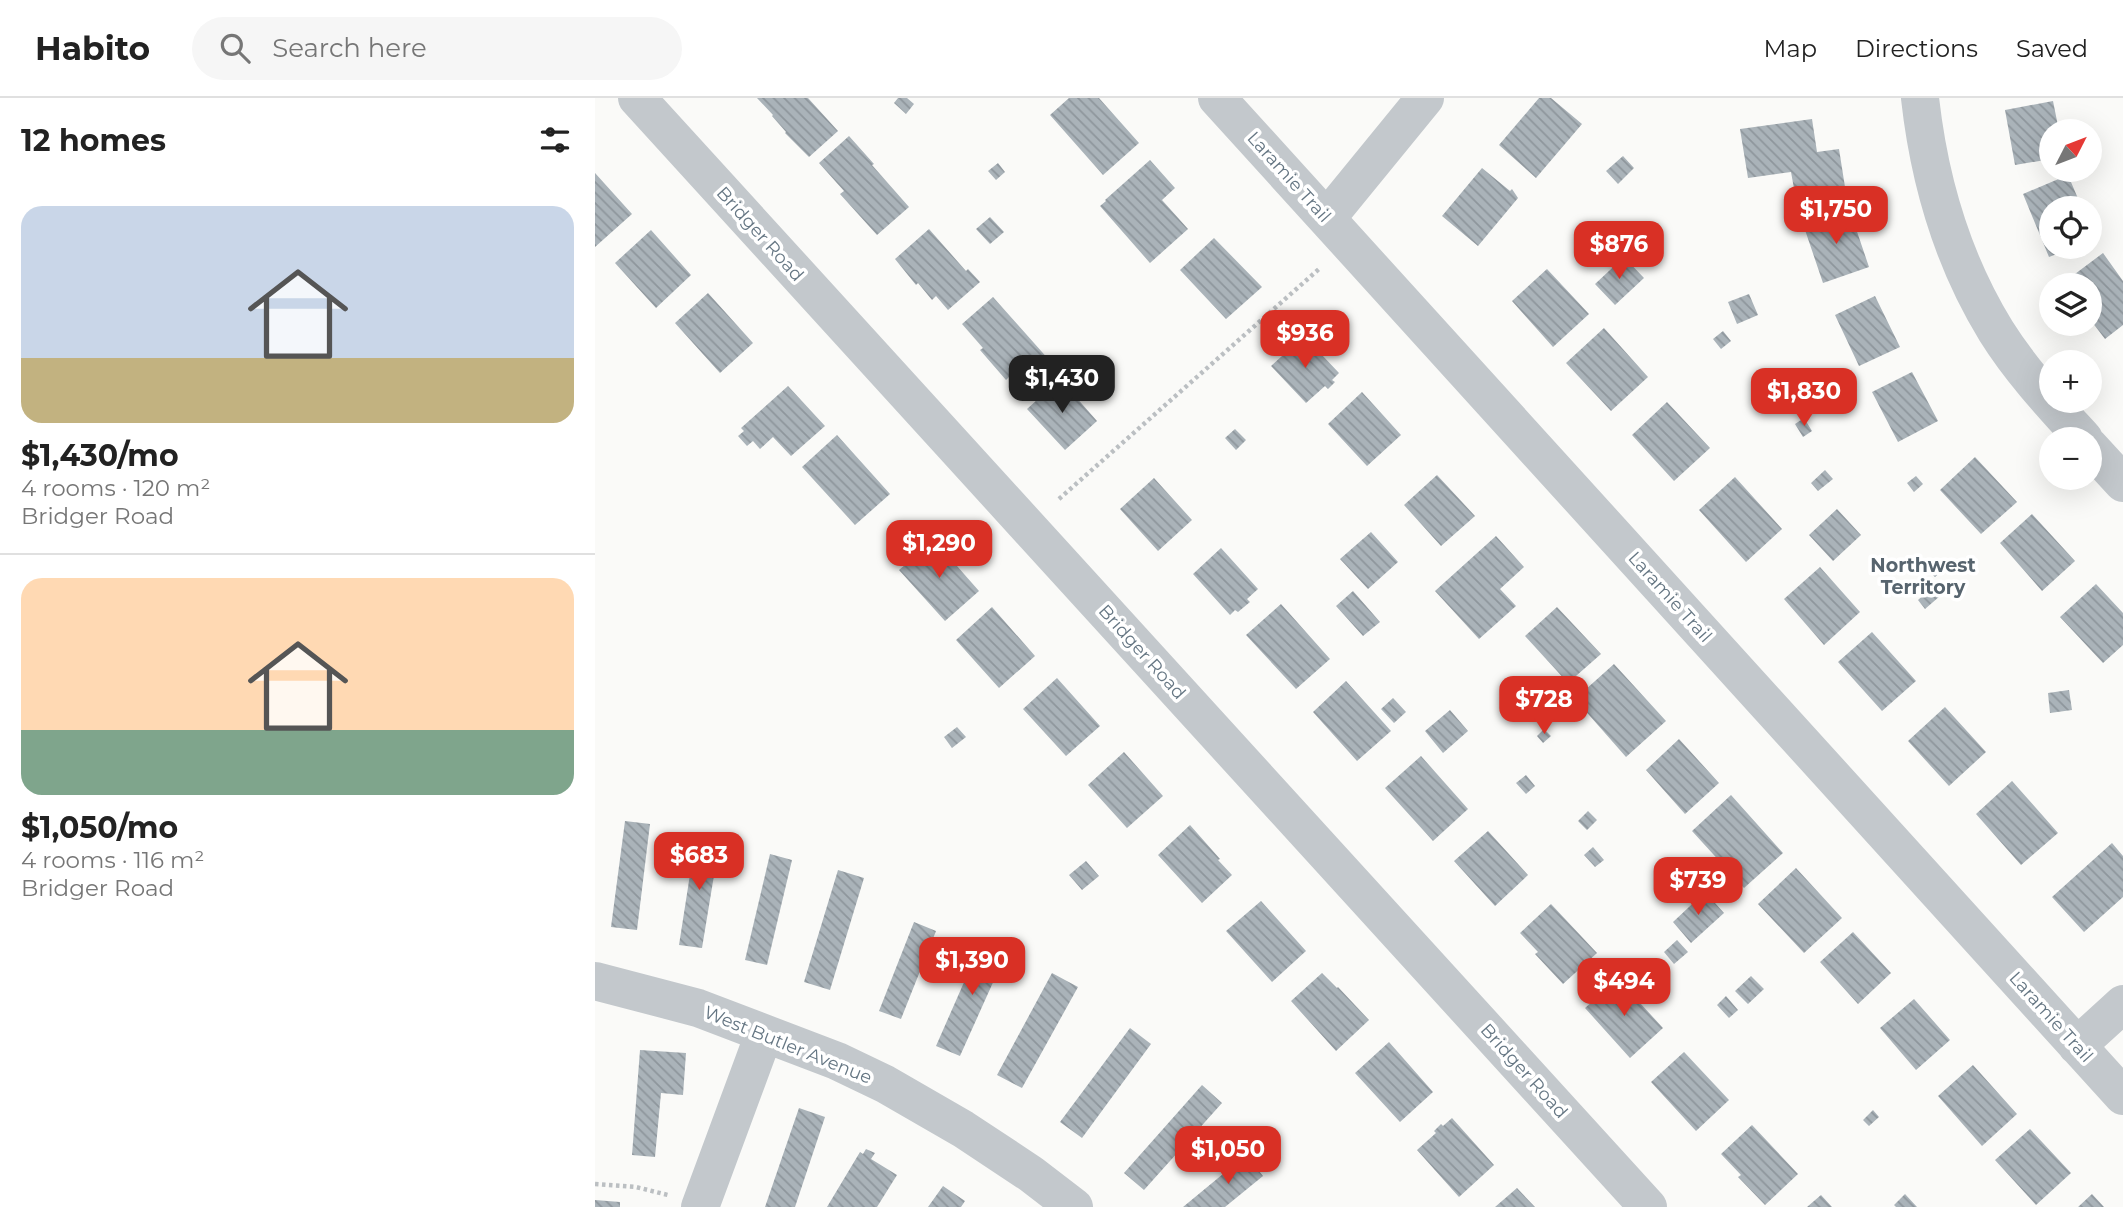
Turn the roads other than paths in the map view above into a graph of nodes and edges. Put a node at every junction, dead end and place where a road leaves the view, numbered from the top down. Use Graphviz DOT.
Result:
graph roads {
  1 [pos="637,98"];
  2 [pos="1217,98"];
  3 [pos="1425,98"];
  4 [pos="1920,98"];
  5 [pos="1327,218"];
  6 [pos="2073,427"];
  7 [pos="2102,460"];
  8 [pos="2123,483"];
  9 [pos="595,981"];
  10 [pos="2123,1004"];
  11 [pos="764,1034"];
  12 [pos="2077,1046"];
  13 [pos="2123,1096"];
  14 [pos="685,1201"];
  15 [pos="1074,1207"];
  16 [pos="1648,1207"];
  1 -- 16 [label="street, Bridger Road"];
  2 -- 5 [label="street, Laramie Trail"];
  3 -- 5 [label="street"];
  4 -- 6 [label="street"];
  5 -- 12 [label="street, Laramie Trail"];
  7 -- 8 [label="street"];
  9 -- 11 [label="street, West Butler Avenue"];
  10 -- 12 [label="street"];
  11 -- 14 [label="street"];
  11 -- 15 [label="street, West Butler Avenue"];
  12 -- 13 [label="street, Laramie Trail"];
}
